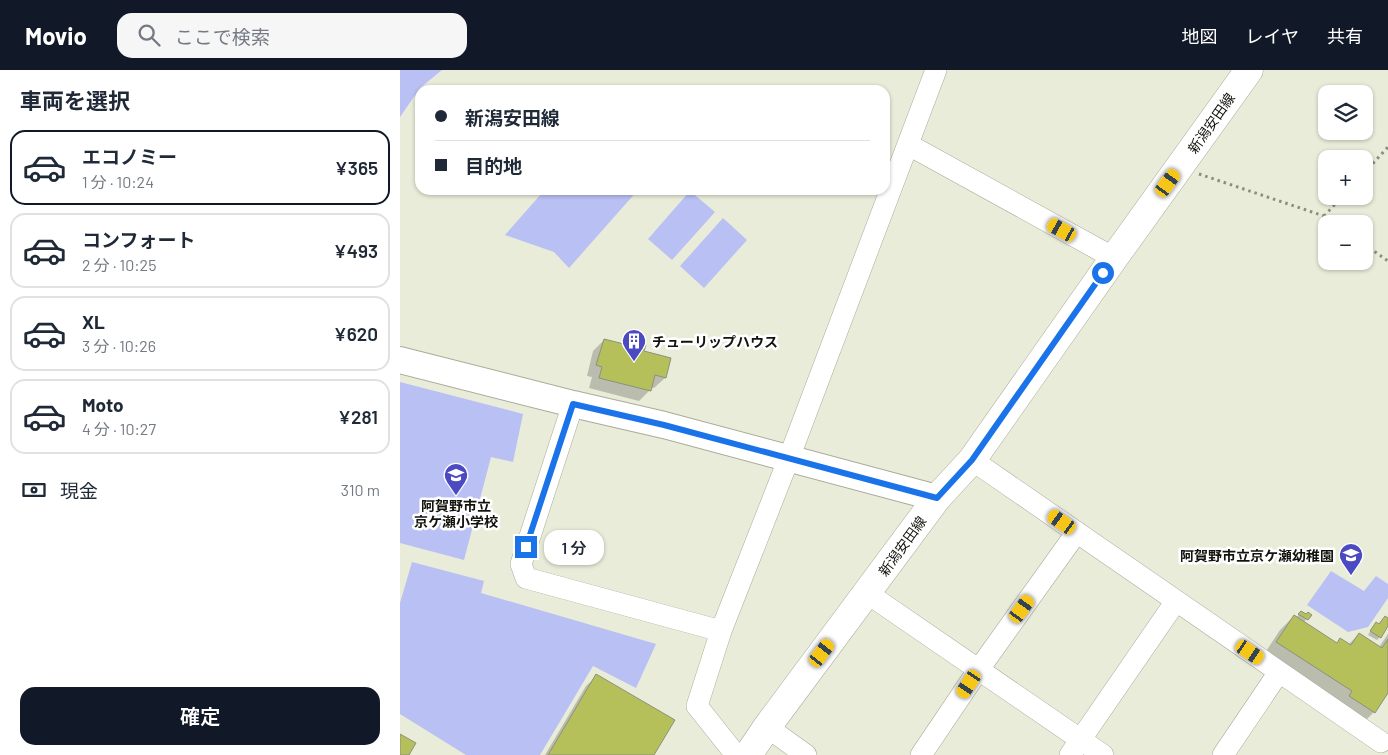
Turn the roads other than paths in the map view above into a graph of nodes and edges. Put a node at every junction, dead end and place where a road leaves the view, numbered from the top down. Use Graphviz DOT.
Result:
graph roads {
  1 [pos="936,70"];
  2 [pos="1248,70"];
  3 [pos="908,145"];
  4 [pos="890,192"];
  5 [pos="889,195"];
  6 [pos="1114,258"];
  7 [pos="400,360"];
  8 [pos="573,404"];
  9 [pos="789,458"];
  10 [pos="972,460"];
  11 [pos="937,498"];
  12 [pos="1077,532"];
  13 [pos="867,593"];
  14 [pos="1176,601"];
  15 [pos="721,630"];
  16 [pos="978,670"];
  17 [pos="1279,672"];
  18 [pos="767,728"];
  19 [pos="1381,743"];
  20 [pos="1075,747"];
  21 [pos="736,755"];
  22 [pos="748,755"];
  23 [pos="806,755"];
  24 [pos="921,755"];
  25 [pos="1103,755"];
  26 [pos="1223,755"];
  1 -- 3 [label="street"];
  2 -- 6 [label="main road, 新潟安田線"];
  3 -- 4 [label="street"];
  3 -- 6 [label="street"];
  5 -- 9 [label="street"];
  6 -- 10 [label="main road, 新潟安田線"];
  7 -- 8 [label="street"];
  8 -- 9 [label="street"];
  8 -- 15 [label="street"];
  9 -- 11 [label="street"];
  9 -- 15 [label="street"];
  10 -- 11 [label="main road, 新潟安田線"];
  10 -- 12 [label="street"];
  11 -- 13 [label="main road, 新潟安田線"];
  12 -- 14 [label="street"];
  12 -- 16 [label="street"];
  13 -- 16 [label="street"];
  13 -- 18 [label="main road, 新潟安田線"];
  14 -- 17 [label="street"];
  14 -- 20 [label="street"];
  15 -- 21 [label="street"];
  16 -- 20 [label="street"];
  16 -- 24 [label="street"];
  17 -- 19 [label="street"];
  17 -- 26 [label="street"];
  18 -- 22 [label="main road, 新潟安田線"];
  18 -- 23 [label="street"];
  20 -- 25 [label="street"];
}
